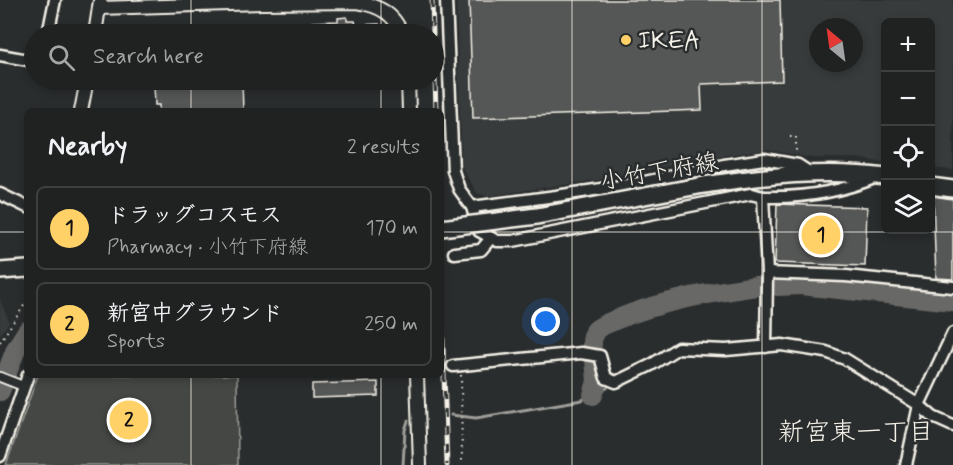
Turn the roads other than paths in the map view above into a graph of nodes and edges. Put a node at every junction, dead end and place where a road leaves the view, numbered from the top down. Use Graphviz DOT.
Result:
graph roads {
  1 [pos="55,0"];
  2 [pos="446,0"];
  3 [pos="262,1"];
  4 [pos="100,4"];
  5 [pos="50,24"];
  6 [pos="97,24"];
  7 [pos="396,24"];
  8 [pos="0,55"];
  9 [pos="24,59"];
  10 [pos="85,90"];
  11 [pos="408,90"];
  12 [pos="82,108"];
  13 [pos="409,108"];
  14 [pos="812,174"];
  15 [pos="881,176"];
  16 [pos="881,177"];
  17 [pos="935,179"];
  18 [pos="953,179"];
  19 [pos="935,187"];
  20 [pos="953,189"];
  21 [pos="0,194"];
  22 [pos="763,197"];
  23 [pos="24,206"];
  24 [pos="472,207"];
  25 [pos="444,228"];
  26 [pos="491,238"];
  27 [pos="454,253"];
  28 [pos="24,268"];
  29 [pos="0,272"];
  30 [pos="767,273"];
  31 [pos="953,287"];
  32 [pos="953,333"];
  33 [pos="766,347"];
  34 [pos="457,365"];
  35 [pos="0,377"];
  36 [pos="27,378"];
  37 [pos="417,378"];
  38 [pos="23,386"];
  39 [pos="919,405"];
  40 [pos="953,426"];
  41 [pos="0,456"];
  42 [pos="420,465"];
  43 [pos="906,465"];
  1 -- 5 [label="street"];
  2 -- 24 [label="street"];
  3 -- 4 [label="street"];
  3 -- 7 [label="street"];
  4 -- 6 [label="street"];
  8 -- 9 [label="street"];
  10 -- 12 [label="street"];
  11 -- 13 [label="street"];
  14 -- 15 [label="main road, 小竹下府線"];
  14 -- 24 [label="street"];
  14 -- 25 [label="main road, 小竹下府線, bridge"];
  16 -- 22 [label="street"];
  17 -- 18 [label="main road"];
  19 -- 20 [label="main road"];
  21 -- 23 [label="street"];
  22 -- 26 [label="street"];
  22 -- 30 [label="street"];
  24 -- 26 [label="street"];
  26 -- 27 [label="street"];
  28 -- 29 [label="main road"];
  30 -- 31 [label="street"];
  30 -- 33 [label="street"];
  32 -- 39 [label="street"];
  33 -- 34 [label="street"];
  33 -- 39 [label="street"];
  35 -- 38 [label="street"];
  36 -- 38 [label="street"];
  37 -- 42 [label="street"];
  38 -- 41 [label="street"];
  39 -- 40 [label="street"];
  39 -- 43 [label="street"];
}
